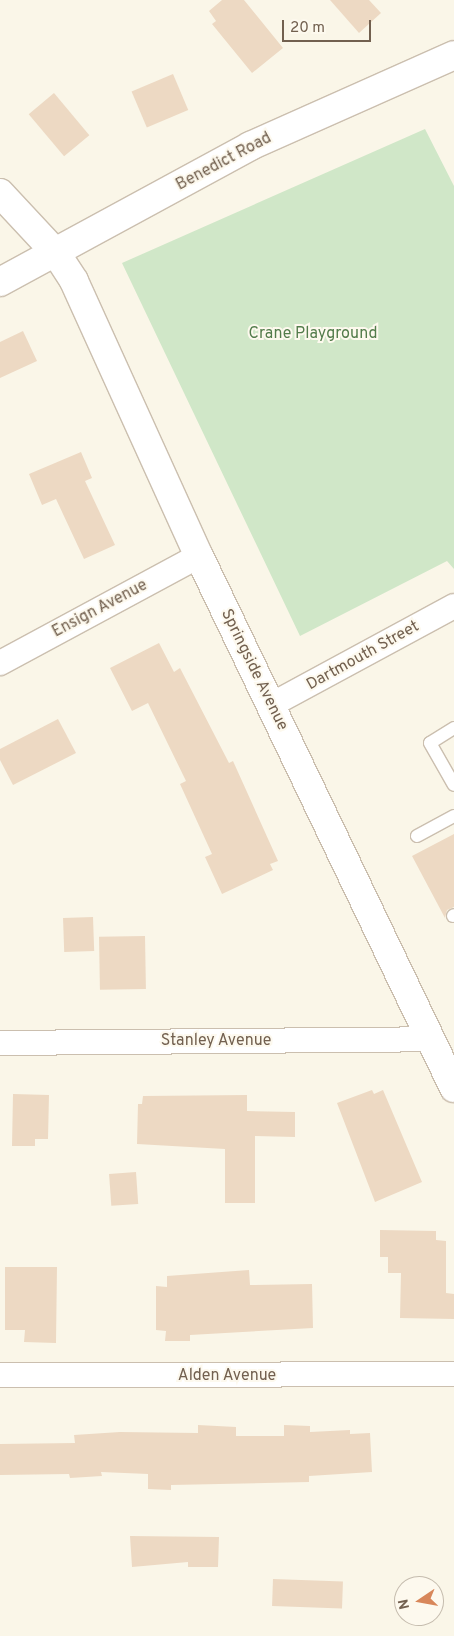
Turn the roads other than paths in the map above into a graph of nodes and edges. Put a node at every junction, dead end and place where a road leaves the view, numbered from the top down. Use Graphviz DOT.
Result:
graph roads {
  1 [pos="454,55"];
  2 [pos="0,193"];
  3 [pos="56,253"];
  4 [pos="0,282"];
  5 [pos="199,556"];
  6 [pos="454,606"];
  7 [pos="0,663"];
  8 [pos="271,705"];
  9 [pos="454,728"];
  10 [pos="454,785"];
  11 [pos="454,816"];
  12 [pos="417,836"];
  13 [pos="431,1039"];
  14 [pos="0,1043"];
  15 [pos="454,1088"];
  16 [pos="454,1374"];
  17 [pos="0,1375"];
  1 -- 3 [label="street, Benedict Road"];
  2 -- 3 [label="street, Springside Avenue"];
  3 -- 4 [label="street, Benedict Road"];
  3 -- 5 [label="street, Springside Avenue"];
  5 -- 7 [label="street, Ensign Avenue"];
  5 -- 8 [label="street, Springside Avenue"];
  6 -- 8 [label="street, Dartmouth Street"];
  8 -- 13 [label="street, Springside Avenue"];
  9 -- 10 [label="lane"];
  11 -- 12 [label="lane"];
  13 -- 14 [label="street, Stanley Avenue"];
  13 -- 15 [label="street, Springside Avenue"];
  16 -- 17 [label="street, Alden Avenue"];
}
